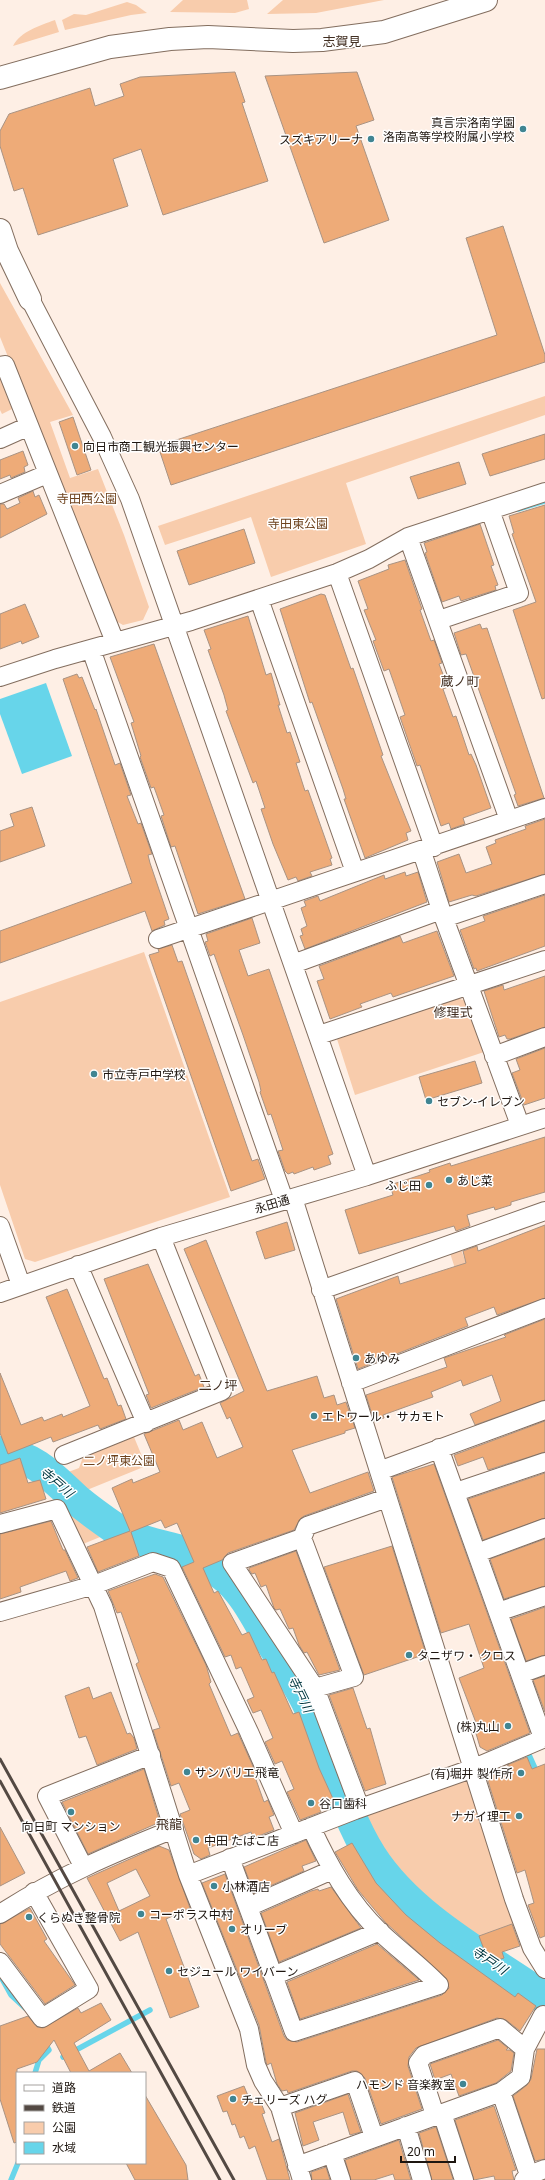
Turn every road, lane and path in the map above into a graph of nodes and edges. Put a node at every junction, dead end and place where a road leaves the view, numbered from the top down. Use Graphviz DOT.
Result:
graph roads {
  1 [pos="486,0"];
  2 [pos="0,78"];
  3 [pos="0,230"];
  4 [pos="30,299"];
  5 [pos="0,366"];
  6 [pos="29,426"];
  7 [pos="0,439"];
  8 [pos="47,474"];
  9 [pos="545,492"];
  10 [pos="0,494"];
  11 [pos="490,510"];
  12 [pos="408,537"];
  13 [pos="337,573"];
  14 [pos="259,599"];
  15 [pos="439,620"];
  16 [pos="175,625"];
  17 [pos="115,642"];
  18 [pos="91,649"];
  19 [pos="0,678"];
  20 [pos="545,808"];
  21 [pos="509,820"];
  22 [pos="428,849"];
  23 [pos="355,872"];
  24 [pos="545,884"];
  25 [pos="270,901"];
  26 [pos="443,914"];
  27 [pos="189,929"];
  28 [pos="158,939"];
  29 [pos="545,960"];
  30 [pos="293,964"];
  31 [pos="468,986"];
  32 [pos="318,1035"];
  33 [pos="545,1037"];
  34 [pos="494,1056"];
  35 [pos="545,1118"];
  36 [pos="520,1125"];
  37 [pos="367,1176"];
  38 [pos="288,1199"];
  39 [pos="545,1211"];
  40 [pos="0,1226"];
  41 [pos="161,1237"];
  42 [pos="78,1264"];
  43 [pos="21,1285"];
  44 [pos="321,1290"];
  45 [pos="0,1293"];
  46 [pos="545,1308"];
  47 [pos="351,1383"];
  48 [pos="545,1410"];
  49 [pos="146,1423"];
  50 [pos="439,1448"];
  51 [pos="64,1455"];
  52 [pos="545,1462"];
  53 [pos="379,1471"];
  54 [pos="456,1492"];
  55 [pos="387,1498"];
  56 [pos="0,1524"];
  57 [pos="545,1528"];
  58 [pos="302,1538"];
  59 [pos="477,1553"];
  60 [pos="94,1585"];
  61 [pos="545,1596"];
  62 [pos="0,1612"];
  63 [pos="498,1612"];
  64 [pos="545,1665"];
  65 [pos="520,1674"];
  66 [pos="315,1688"];
  67 [pos="544,1738"];
  68 [pos="150,1755"];
  69 [pos="474,1768"];
  70 [pos="352,1811"];
  71 [pos="311,1827"];
  72 [pos="174,1829"];
  73 [pos="294,1834"];
  74 [pos="230,1858"];
  75 [pos="83,1866"];
  76 [pos="332,1870"];
  77 [pos="188,1875"];
  78 [pos="34,1892"];
  79 [pos="248,1907"];
  80 [pos="0,1914"];
  81 [pos="380,1931"];
  82 [pos="0,1962"];
  83 [pos="545,1969"];
  84 [pos="273,1976"];
  85 [pos="544,2014"];
  86 [pos="525,2049"];
  87 [pos="501,2092"];
  88 [pos="280,2106"];
  89 [pos="438,2114"];
  90 [pos="406,2126"];
  91 [pos="374,2137"];
  92 [pos="332,2153"];
  93 [pos="299,2173"];
  94 [pos="532,2174"];
  95 [pos="341,2180"];
  96 [pos="422,2180"];
  97 [pos="464,2180"];
  1 -- 2 [label="street"];
  3 -- 4 [label="street"];
  4 -- 16 [label="street"];
  5 -- 6 [label="street"];
  6 -- 7 [label="street"];
  6 -- 8 [label="street"];
  8 -- 10 [label="street"];
  8 -- 17 [label="street"];
  9 -- 11 [label="street"];
  11 -- 12 [label="street"];
  11 -- 15 [label="street"];
  12 -- 13 [label="street"];
  12 -- 15 [label="street"];
  13 -- 14 [label="street"];
  13 -- 22 [label="street"];
  14 -- 16 [label="street"];
  14 -- 23 [label="street"];
  15 -- 21 [label="street"];
  16 -- 17 [label="street"];
  16 -- 25 [label="street"];
  17 -- 18 [label="street"];
  18 -- 19 [label="street"];
  18 -- 27 [label="street"];
  20 -- 21 [label="street"];
  21 -- 22 [label="street"];
  22 -- 23 [label="street"];
  22 -- 26 [label="street"];
  23 -- 25 [label="street"];
  24 -- 26 [label="street"];
  25 -- 27 [label="street"];
  25 -- 30 [label="street"];
  26 -- 30 [label="street"];
  26 -- 31 [label="street"];
  27 -- 28 [label="street"];
  27 -- 38 [label="street"];
  29 -- 31 [label="street"];
  30 -- 32 [label="street"];
  31 -- 32 [label="street"];
  31 -- 34 [label="street"];
  32 -- 37 [label="street"];
  33 -- 34 [label="street"];
  34 -- 36 [label="street"];
  35 -- 36 [label="street, 永田通"];
  36 -- 37 [label="street, 永田通"];
  37 -- 38 [label="street, 永田通"];
  38 -- 41 [label="street, 永田通"];
  38 -- 44 [label="street"];
  39 -- 44 [label="street"];
  40 -- 43 [label="street"];
  41 -- 42 [label="street, 永田通"];
  41 -- 49 [label="street"];
  42 -- 43 [label="street, 永田通"];
  42 -- 49 [label="street"];
  43 -- 45 [label="street, 永田通"];
  44 -- 47 [label="street"];
  46 -- 47 [label="street"];
  47 -- 53 [label="street"];
  48 -- 50 [label="street"];
  49 -- 51 [label="street"];
  50 -- 53 [label="street"];
  50 -- 54 [label="street"];
  52 -- 54 [label="street"];
  53 -- 55 [label="street"];
  54 -- 59 [label="street"];
  55 -- 58 [label="street"];
  55 -- 69 [label="street"];
  56 -- 60 [label="street"];
  57 -- 59 [label="street"];
  58 -- 66 [label="street"];
  58 -- 66 [label="street"];
  59 -- 63 [label="street"];
  60 -- 62 [label="street"];
  60 -- 68 [label="street"];
  60 -- 73 [label="street"];
  61 -- 63 [label="street"];
  63 -- 65 [label="street"];
  64 -- 65 [label="street"];
  65 -- 67 [label="street"];
  66 -- 70 [label="street"];
  67 -- 69 [label="street"];
  68 -- 72 [label="street"];
  68 -- 75 [label="street"];
  69 -- 70 [label="street"];
  69 -- 83 [label="street"];
  70 -- 71 [label="street"];
  71 -- 73 [label="street"];
  71 -- 76 [label="street"];
  72 -- 75 [label="street"];
  72 -- 77 [label="street"];
  73 -- 74 [label="street"];
  74 -- 77 [label="street"];
  74 -- 79 [label="street"];
  75 -- 78 [label="street"];
  76 -- 79 [label="street"];
  76 -- 81 [label="street"];
  77 -- 88 [label="street"];
  78 -- 80 [label="street"];
  78 -- 82 [label="street"];
  79 -- 84 [label="street"];
  81 -- 84 [label="street"];
  81 -- 84 [label="street"];
  85 -- 86 [label="street"];
  86 -- 87 [label="street"];
  86 -- 89 [label="street"];
  87 -- 89 [label="street"];
  87 -- 94 [label="street"];
  88 -- 91 [label="street"];
  88 -- 93 [label="street"];
  89 -- 90 [label="street"];
  89 -- 97 [label="street"];
  90 -- 91 [label="street"];
  90 -- 96 [label="street"];
  91 -- 92 [label="street"];
  92 -- 93 [label="street"];
  92 -- 95 [label="street"];
}
